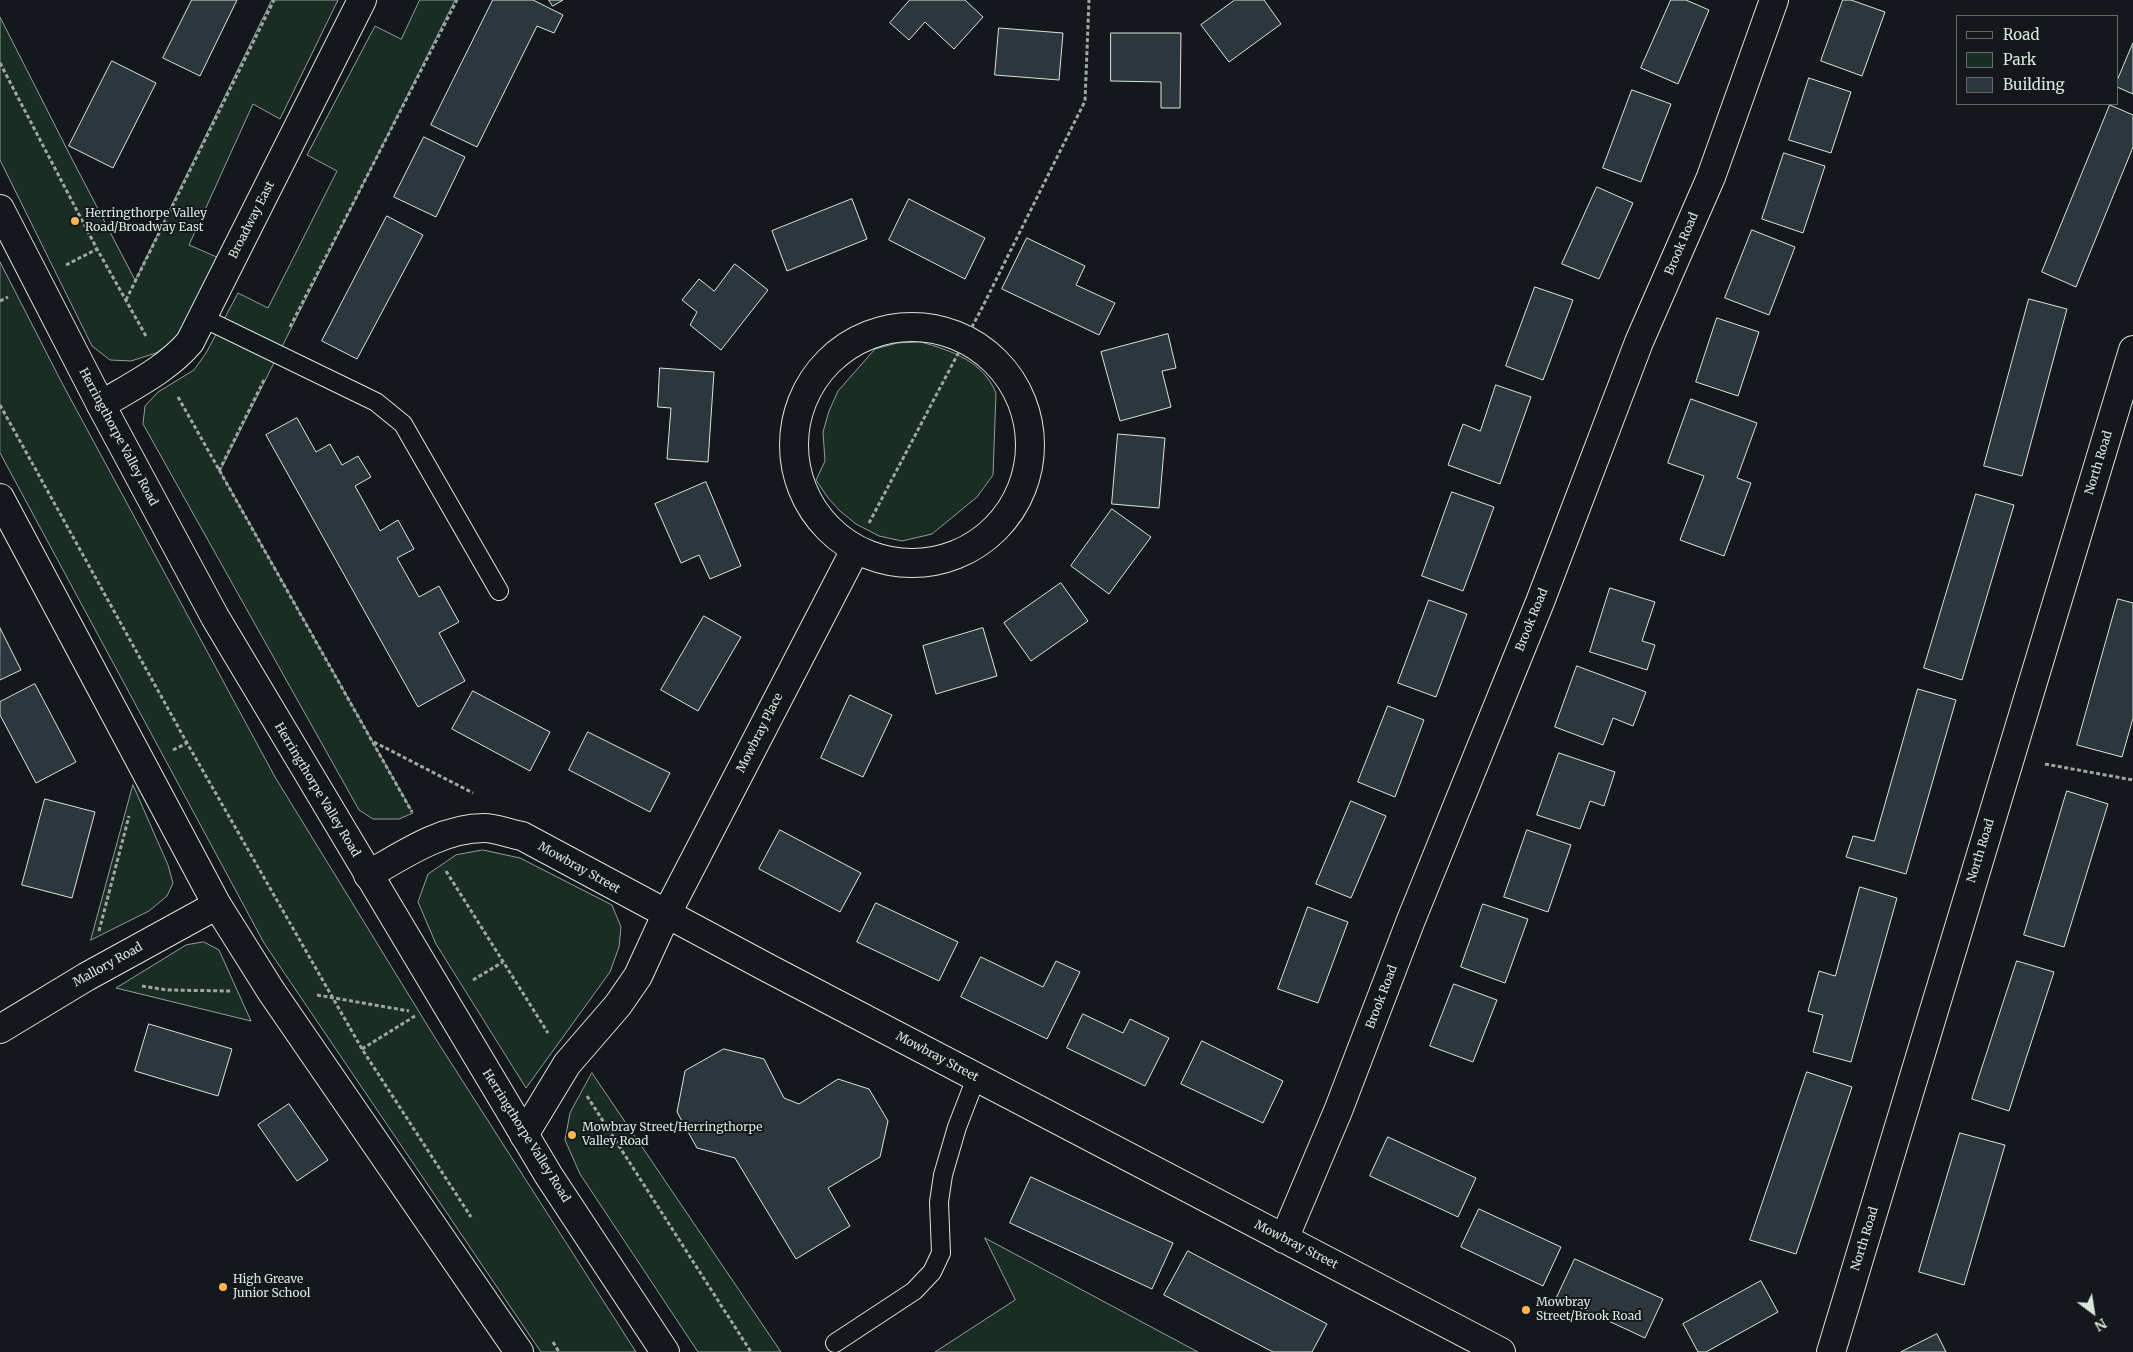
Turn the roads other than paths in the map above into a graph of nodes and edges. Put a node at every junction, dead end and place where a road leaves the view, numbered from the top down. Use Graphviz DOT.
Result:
graph roads {
  1 [pos="362,0"];
  2 [pos="1774,0"];
  3 [pos="0,209"];
  4 [pos="203,318"];
  5 [pos="2133,350"];
  6 [pos="101,404"];
  7 [pos="0,498"];
  8 [pos="854,552"];
  9 [pos="498,591"];
  10 [pos="368,875"];
  11 [pos="217,905"];
  12 [pos="666,915"];
  13 [pos="0,1029"];
  14 [pos="976,1078"];
  15 [pos="524,1135"];
  16 [pos="1284,1239"];
  17 [pos="835,1343"];
  18 [pos="519,1352"];
  19 [pos="665,1352"];
  20 [pos="1501,1352"];
  21 [pos="1831,1352"];
  1 -- 4 [label="street, Broadway East"];
  2 -- 16 [label="street, Brook Road"];
  3 -- 6 [label="street, Herringthorpe Valley Road"];
  4 -- 6 [label="street, Broadway East"];
  4 -- 9 [label="lane"];
  5 -- 21 [label="street, North Road"];
  6 -- 10 [label="street, Herringthorpe Valley Road"];
  7 -- 11 [label="street"];
  8 -- 8 [label="street"];
  8 -- 12 [label="street, Mowbray Place"];
  10 -- 12 [label="street, Mowbray Street"];
  10 -- 15 [label="street, Herringthorpe Valley Road"];
  11 -- 13 [label="street, Mallory Road"];
  11 -- 18 [label="street"];
  12 -- 14 [label="street, Mowbray Street"];
  12 -- 15 [label="street, Mowbray Place"];
  14 -- 16 [label="street, Mowbray Street"];
  14 -- 17 [label="lane"];
  15 -- 19 [label="street, Herringthorpe Valley Road"];
  16 -- 20 [label="street, Mowbray Street"];
}
